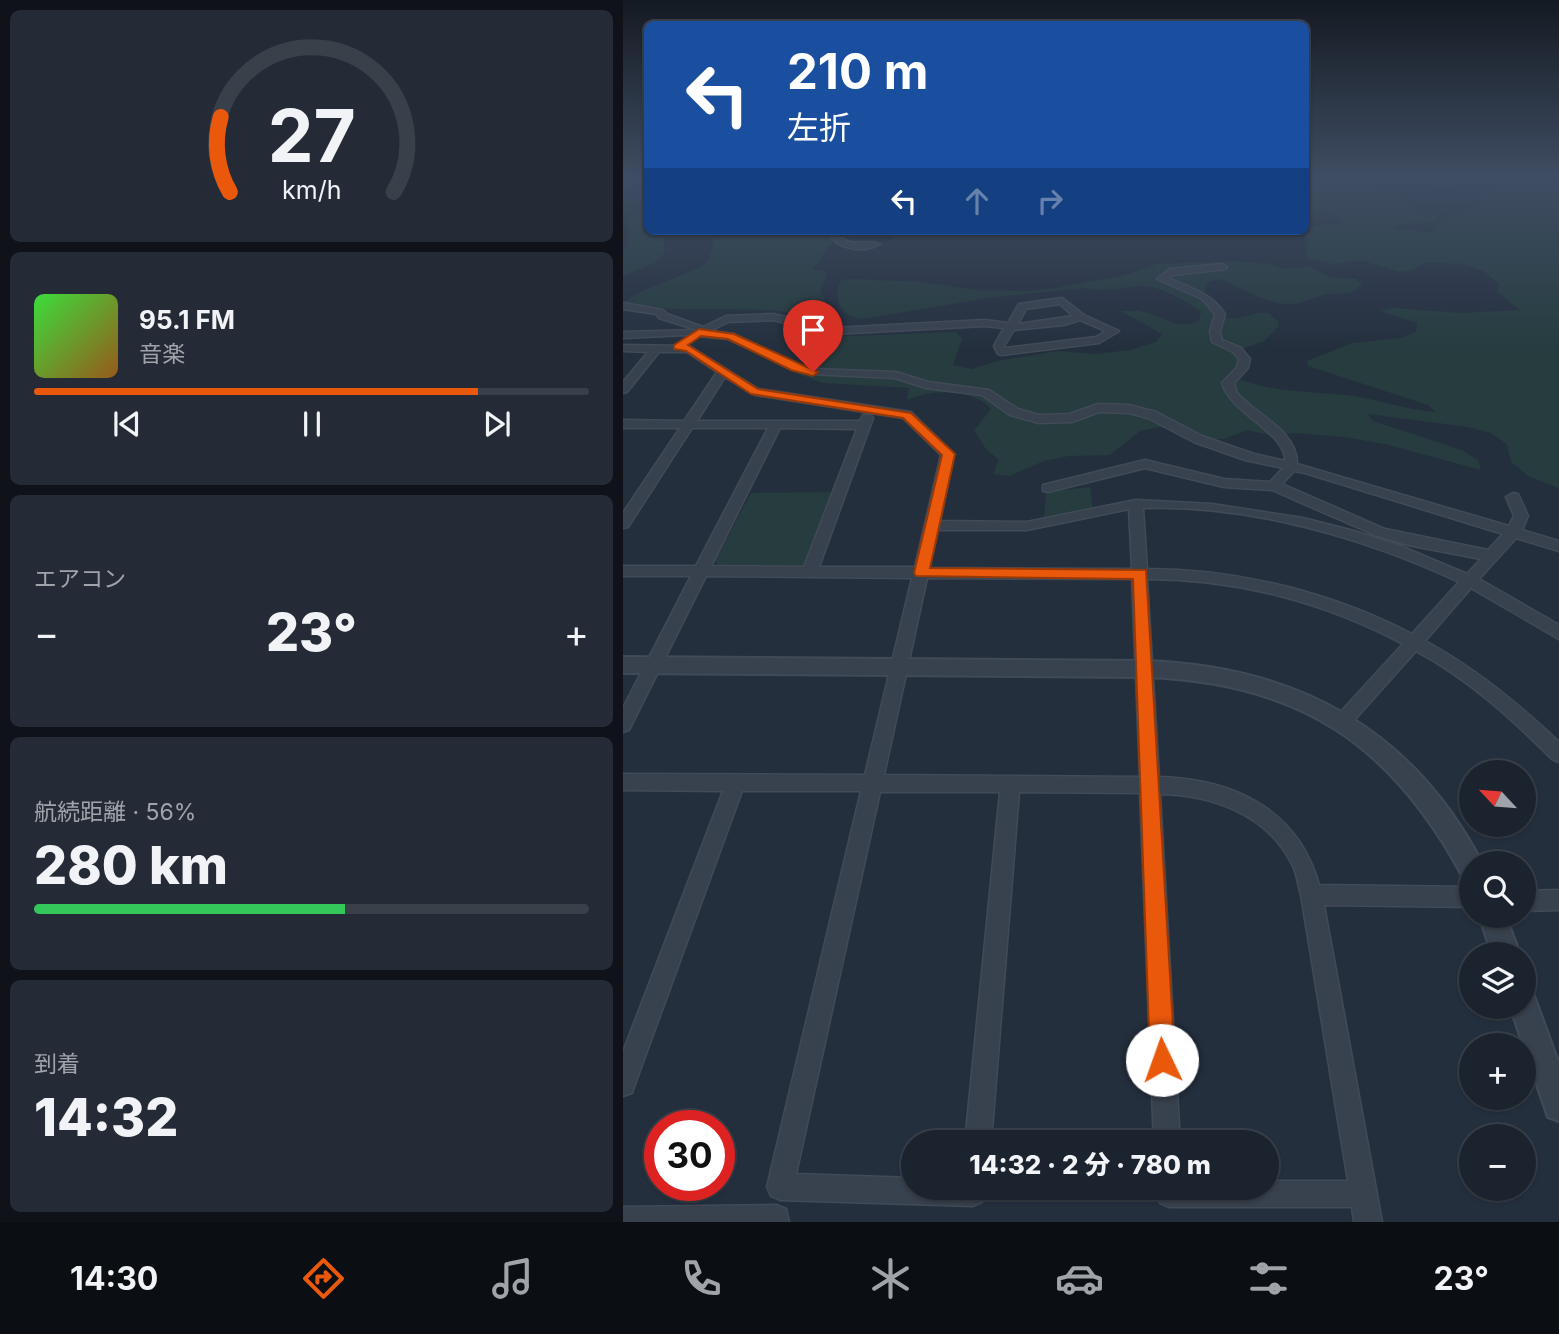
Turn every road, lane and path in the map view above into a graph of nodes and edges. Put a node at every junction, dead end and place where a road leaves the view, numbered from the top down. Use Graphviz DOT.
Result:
graph roads {
  1 [pos="833,235"];
  2 [pos="876,244"];
  3 [pos="1222,267"];
  4 [pos="623,306"];
  5 [pos="1080,317"];
  6 [pos="1011,326"];
  7 [pos="701,331"];
  8 [pos="623,335"];
  9 [pos="657,347"];
  10 [pos="678,347"];
  11 [pos="623,348"];
  12 [pos="725,372"];
  13 [pos="623,390"];
  14 [pos="871,409"];
  15 [pos="623,424"];
  16 [pos="688,425"];
  17 [pos="776,425"];
  18 [pos="863,425"];
  19 [pos="1291,466"];
  20 [pos="1274,485"];
  21 [pos="1048,488"];
  22 [pos="1513,497"];
  23 [pos="1136,504"];
  24 [pos="623,524"];
  25 [pos="932,525"];
  26 [pos="1514,531"];
  27 [pos="1559,546"];
  28 [pos="1492,556"];
  29 [pos="623,571"];
  30 [pos="701,571"];
  31 [pos="810,572"];
  32 [pos="921,573"];
  33 [pos="1140,574"];
  34 [pos="1470,581"];
  35 [pos="1559,633"];
  36 [pos="1414,642"];
  37 [pos="623,665"];
  38 [pos="654,665"];
  39 [pos="898,669"];
  40 [pos="1145,669"];
  41 [pos="1342,722"];
  42 [pos="623,725"];
  43 [pos="1559,754"];
  44 [pos="623,782"];
  45 [pos="734,783"];
  46 [pos="873,785"];
  47 [pos="1149,785"];
  48 [pos="1010,786"];
  49 [pos="1463,851"];
  50 [pos="1312,895"];
  51 [pos="1459,897"];
  52 [pos="1559,900"];
  53 [pos="1536,901"];
  54 [pos="1529,1019"];
  55 [pos="623,1084"];
  56 [pos="1559,1106"];
  57 [pos="979,1130"];
  58 [pos="1166,1130"];
  59 [pos="901,1191"];
  60 [pos="1279,1194"];
  61 [pos="1363,1194"];
  62 [pos="623,1221"];
  63 [pos="775,1222"];
  64 [pos="1369,1222"];
  1 -- 2 [label="street"];
  3 -- 19 [label="street"];
  4 -- 7 [label="street"];
  5 -- 6 [label="street"];
  5 -- 6 [label="street"];
  5 -- 6 [label="street"];
  6 -- 7 [label="street"];
  7 -- 8 [label="street"];
  7 -- 10 [label="street"];
  7 -- 19 [label="street"];
  9 -- 10 [label="street"];
  9 -- 11 [label="street"];
  9 -- 13 [label="street"];
  10 -- 12 [label="street"];
  12 -- 14 [label="street"];
  12 -- 16 [label="street"];
  14 -- 18 [label="street"];
  14 -- 25 [label="street"];
  15 -- 16 [label="street"];
  16 -- 17 [label="street"];
  16 -- 24 [label="street"];
  17 -- 18 [label="street"];
  17 -- 30 [label="street"];
  18 -- 31 [label="street"];
  19 -- 20 [label="street"];
  19 -- 26 [label="street"];
  20 -- 21 [label="street"];
  20 -- 28 [label="street"];
  22 -- 26 [label="street"];
  23 -- 25 [label="street"];
  23 -- 33 [label="street"];
  23 -- 34 [label="street"];
  25 -- 32 [label="street"];
  26 -- 27 [label="street"];
  26 -- 28 [label="street"];
  28 -- 34 [label="street"];
  29 -- 30 [label="street"];
  30 -- 31 [label="street"];
  30 -- 38 [label="street"];
  31 -- 32 [label="street"];
  32 -- 33 [label="street"];
  32 -- 39 [label="street"];
  33 -- 36 [label="street"];
  33 -- 40 [label="street"];
  34 -- 35 [label="street"];
  34 -- 36 [label="street"];
  36 -- 41 [label="street"];
  36 -- 43 [label="street"];
  37 -- 38 [label="street"];
  38 -- 39 [label="street"];
  38 -- 42 [label="street"];
  39 -- 40 [label="street"];
  39 -- 46 [label="street"];
  40 -- 41 [label="street"];
  40 -- 47 [label="street"];
  41 -- 49 [label="street"];
  44 -- 45 [label="street"];
  45 -- 46 [label="street"];
  45 -- 55 [label="street"];
  46 -- 48 [label="street"];
  46 -- 59 [label="street"];
  47 -- 48 [label="street"];
  47 -- 50 [label="street"];
  47 -- 58 [label="street"];
  48 -- 57 [label="street"];
  50 -- 51 [label="street"];
  50 -- 61 [label="street"];
  52 -- 53 [label="street"];
  54 -- 56 [label="street"];
  60 -- 61 [label="street"];
  61 -- 64 [label="street"];
  62 -- 63 [label="street"];
}
